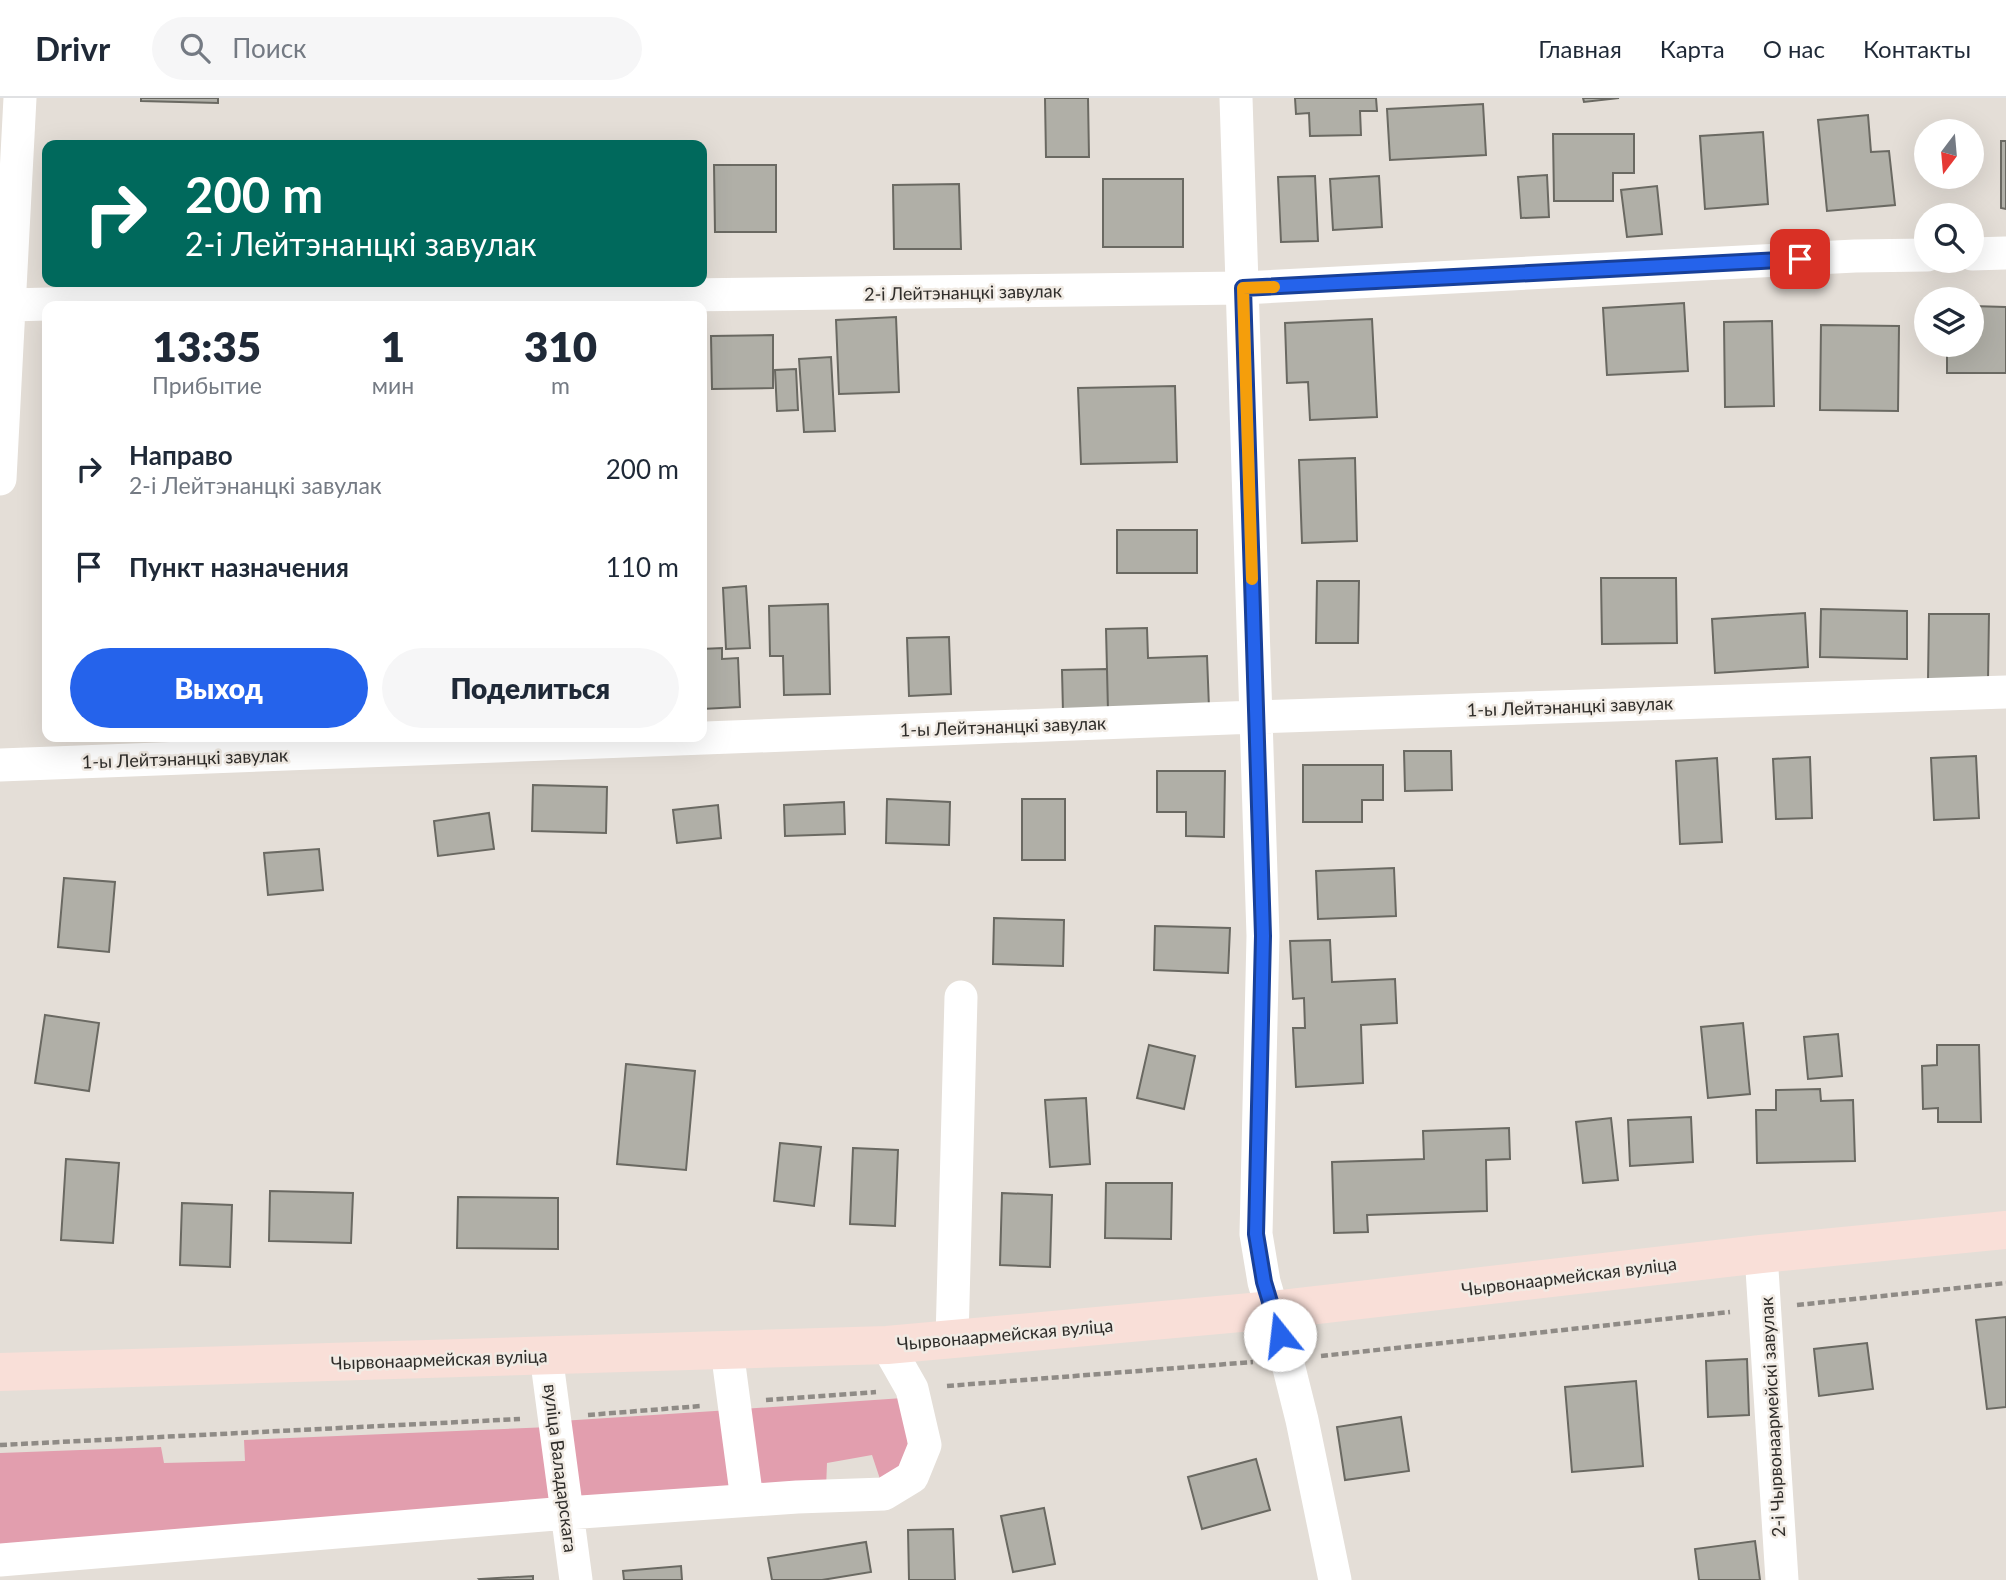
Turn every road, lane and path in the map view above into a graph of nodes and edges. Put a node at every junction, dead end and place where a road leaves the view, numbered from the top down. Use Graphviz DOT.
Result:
graph roads {
  1 [pos="20,98"];
  2 [pos="1236,98"];
  3 [pos="2006,253"];
  4 [pos="1984,254"];
  5 [pos="1914,255"];
  6 [pos="1243,288"];
  7 [pos="204,301"];
  8 [pos="42,305"];
  9 [pos="5,307"];
  10 [pos="0,479"];
  11 [pos="2006,692"];
  12 [pos="1256,717"];
  13 [pos="707,738"];
  14 [pos="602,742"];
  15 [pos="0,765"];
  16 [pos="961,997"];
  17 [pos="2006,1230"];
  18 [pos="1761,1255"];
  19 [pos="2006,1283"];
  20 [pos="1766,1308"];
  21 [pos="1273,1310"];
  22 [pos="951,1340"];
  23 [pos="887,1345"];
  24 [pos="727,1350"];
  25 [pos="547,1355"];
  26 [pos="1287,1360"];
  27 [pos="0,1372"];
  28 [pos="912,1389"];
  29 [pos="734,1403"];
  30 [pos="555,1418"];
  31 [pos="0,1445"];
  32 [pos="747,1500"];
  33 [pos="567,1513"];
  34 [pos="0,1560"];
  35 [pos="576,1580"];
  36 [pos="1335,1580"];
  37 [pos="1782,1580"];
  1 -- 9 [label="street"];
  2 -- 6 [label="street"];
  3 -- 4 [label="street"];
  5 -- 6 [label="street, 2-і Лейтэнанцкі завулак"];
  6 -- 7 [label="street, 2-і Лейтэнанцкі завулак"];
  6 -- 12 [label="street"];
  8 -- 9 [label="street, 2-і Лейтэнанцкі завулак"];
  9 -- 10 [label="street"];
  11 -- 12 [label="street, 1-ы Лейтэнанцкі завулак"];
  12 -- 13 [label="street, 1-ы Лейтэнанцкі завулак"];
  12 -- 21 [label="street"];
  14 -- 15 [label="street, 1-ы Лейтэнанцкі завулак"];
  16 -- 22 [label="street"];
  17 -- 18 [label="main road, Чырвонаармейская вуліца"];
  18 -- 20 [label="street, 2-і Чырвонаармейскі завулак"];
  18 -- 21 [label="main road, Чырвонаармейская вуліца"];
  19 -- 20 [label="path"];
  20 -- 26 [label="path"];
  20 -- 37 [label="street, 2-і Чырвонаармейскі завулак"];
  21 -- 22 [label="main road, Чырвонаармейская вуліца"];
  21 -- 26 [label="street"];
  22 -- 23 [label="main road, Чырвонаармейская вуліца"];
  23 -- 24 [label="main road, Чырвонаармейская вуліца"];
  23 -- 28 [label="street"];
  24 -- 25 [label="main road, Чырвонаармейская вуліца"];
  24 -- 29 [label="street"];
  25 -- 27 [label="main road, Чырвонаармейская вуліца"];
  25 -- 30 [label="street, вуліца Валадарскага"];
  26 -- 28 [label="path"];
  26 -- 36 [label="street"];
  28 -- 29 [label="path"];
  28 -- 32 [label="street"];
  29 -- 30 [label="path"];
  29 -- 32 [label="street"];
  30 -- 31 [label="path"];
  30 -- 33 [label="street, вуліца Валадарскага"];
  32 -- 33 [label="street"];
  33 -- 34 [label="street"];
  33 -- 35 [label="street, вуліца Валадарскага"];
}
